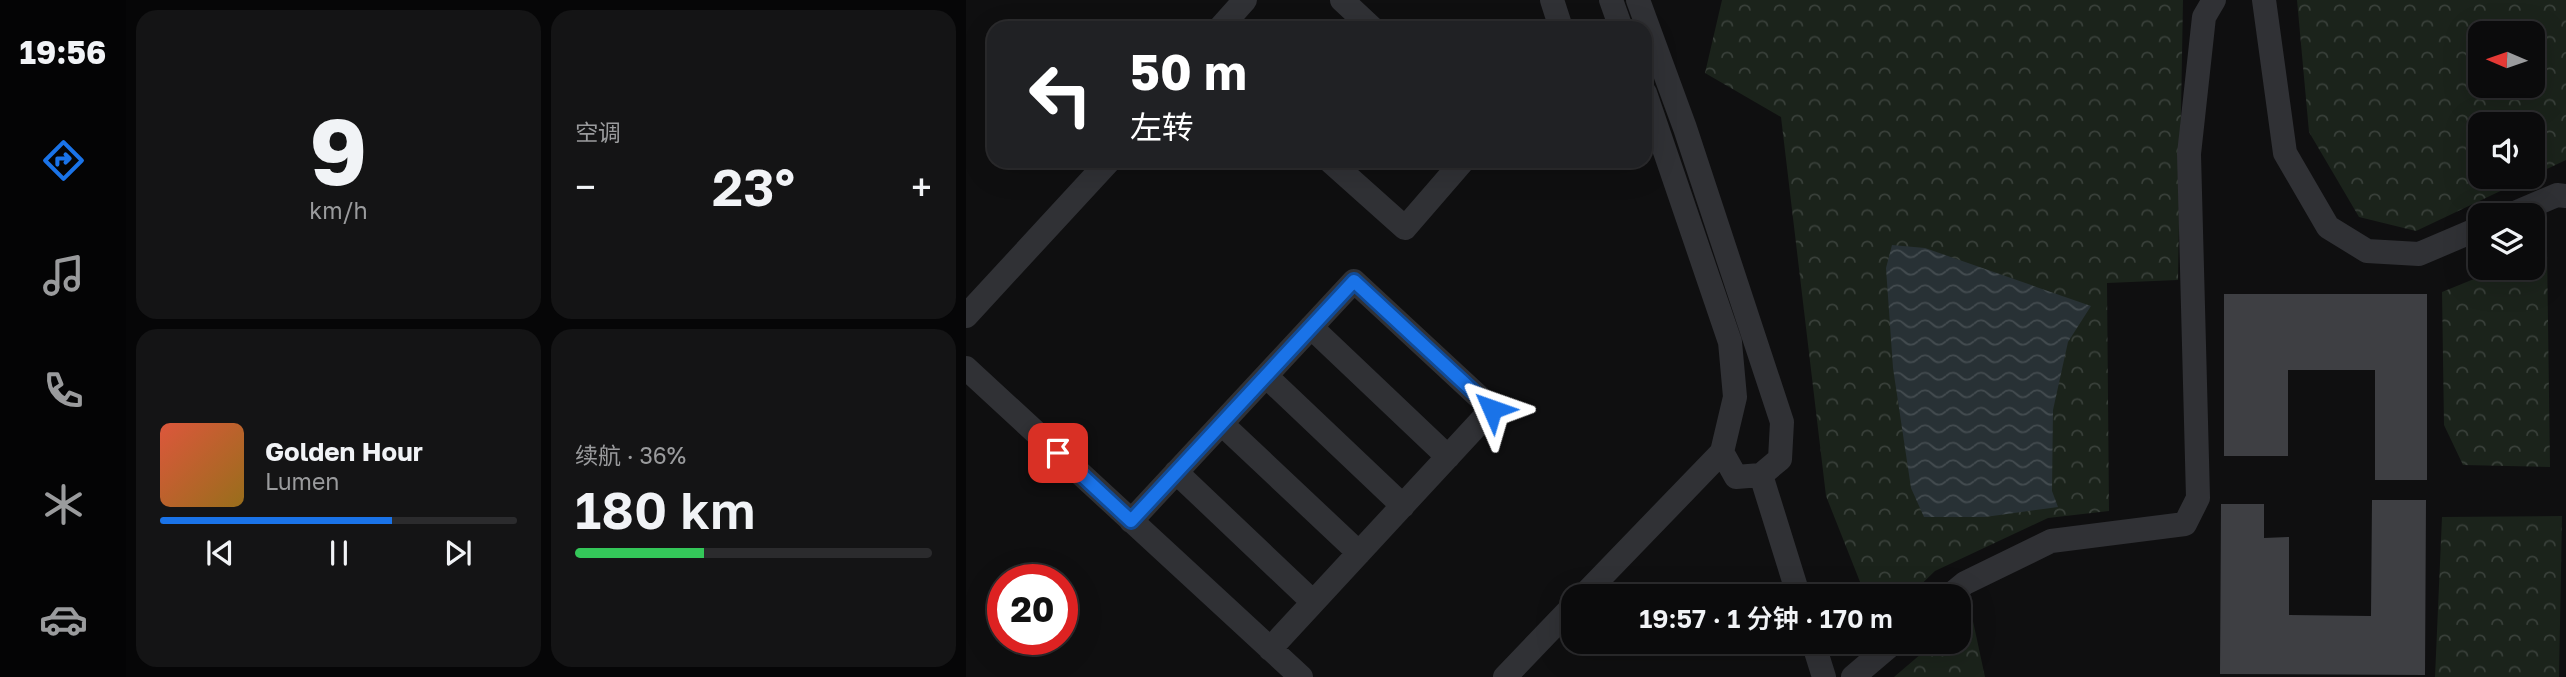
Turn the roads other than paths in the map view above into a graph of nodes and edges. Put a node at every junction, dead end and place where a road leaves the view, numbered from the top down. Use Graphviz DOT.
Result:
graph roads {
  1 [pos="1245,0"];
  2 [pos="1342,0"];
  3 [pos="1552,0"];
  4 [pos="1611,0"];
  5 [pos="1638,0"];
  6 [pos="2214,0"];
  7 [pos="2264,0"];
  8 [pos="1226,21"];
  9 [pos="1364,21"];
  10 [pos="1559,21"];
  11 [pos="1618,21"];
  12 [pos="1646,21"];
  13 [pos="1652,38"];
  14 [pos="1652,114"];
  15 [pos="1103,168"];
  16 [pos="1338,168"];
  17 [pos="1457,168"];
  18 [pos="2566,196"];
  19 [pos="2538,203"];
  20 [pos="2468,233"];
  21 [pos="966,316"];
  22 [pos="1311,327"];
  23 [pos="966,368"];
  24 [pos="1266,376"];
  25 [pos="1222,424"];
  26 [pos="1722,452"];
  27 [pos="1448,457"];
  28 [pos="1176,472"];
  29 [pos="1760,475"];
  30 [pos="1403,506"];
  31 [pos="1131,521"];
  32 [pos="1359,553"];
  33 [pos="1595,584"];
  34 [pos="1795,584"];
  35 [pos="1964,584"];
  36 [pos="1314,602"];
  37 [pos="1561,619"];
  38 [pos="1270,649"];
  39 [pos="1817,654"];
  40 [pos="1880,654"];
  41 [pos="1301,677"];
  42 [pos="1505,677"];
  43 [pos="1824,677"];
  44 [pos="1853,677"];
  1 -- 8 [label="street"];
  2 -- 9 [label="street"];
  3 -- 10 [label="street"];
  4 -- 11 [label="street"];
  5 -- 12 [label="street"];
  6 -- 35 [label="street"];
  7 -- 20 [label="street"];
  13 -- 29 [label="street"];
  14 -- 26 [label="street"];
  15 -- 21 [label="street"];
  16 -- 17 [label="street"];
  18 -- 19 [label="street"];
  22 -- 24 [label="street"];
  22 -- 27 [label="street"];
  22 -- 27 [label="street"];
  23 -- 31 [label="street"];
  24 -- 25 [label="street"];
  24 -- 30 [label="street"];
  25 -- 28 [label="street"];
  25 -- 32 [label="street"];
  26 -- 29 [label="street"];
  26 -- 33 [label="street"];
  27 -- 30 [label="street"];
  28 -- 31 [label="street"];
  28 -- 36 [label="street"];
  29 -- 34 [label="street"];
  30 -- 32 [label="street"];
  31 -- 38 [label="street"];
  32 -- 36 [label="street"];
  36 -- 38 [label="street"];
  37 -- 42 [label="street"];
  38 -- 41 [label="street"];
  39 -- 43 [label="street"];
  40 -- 44 [label="street"];
}
